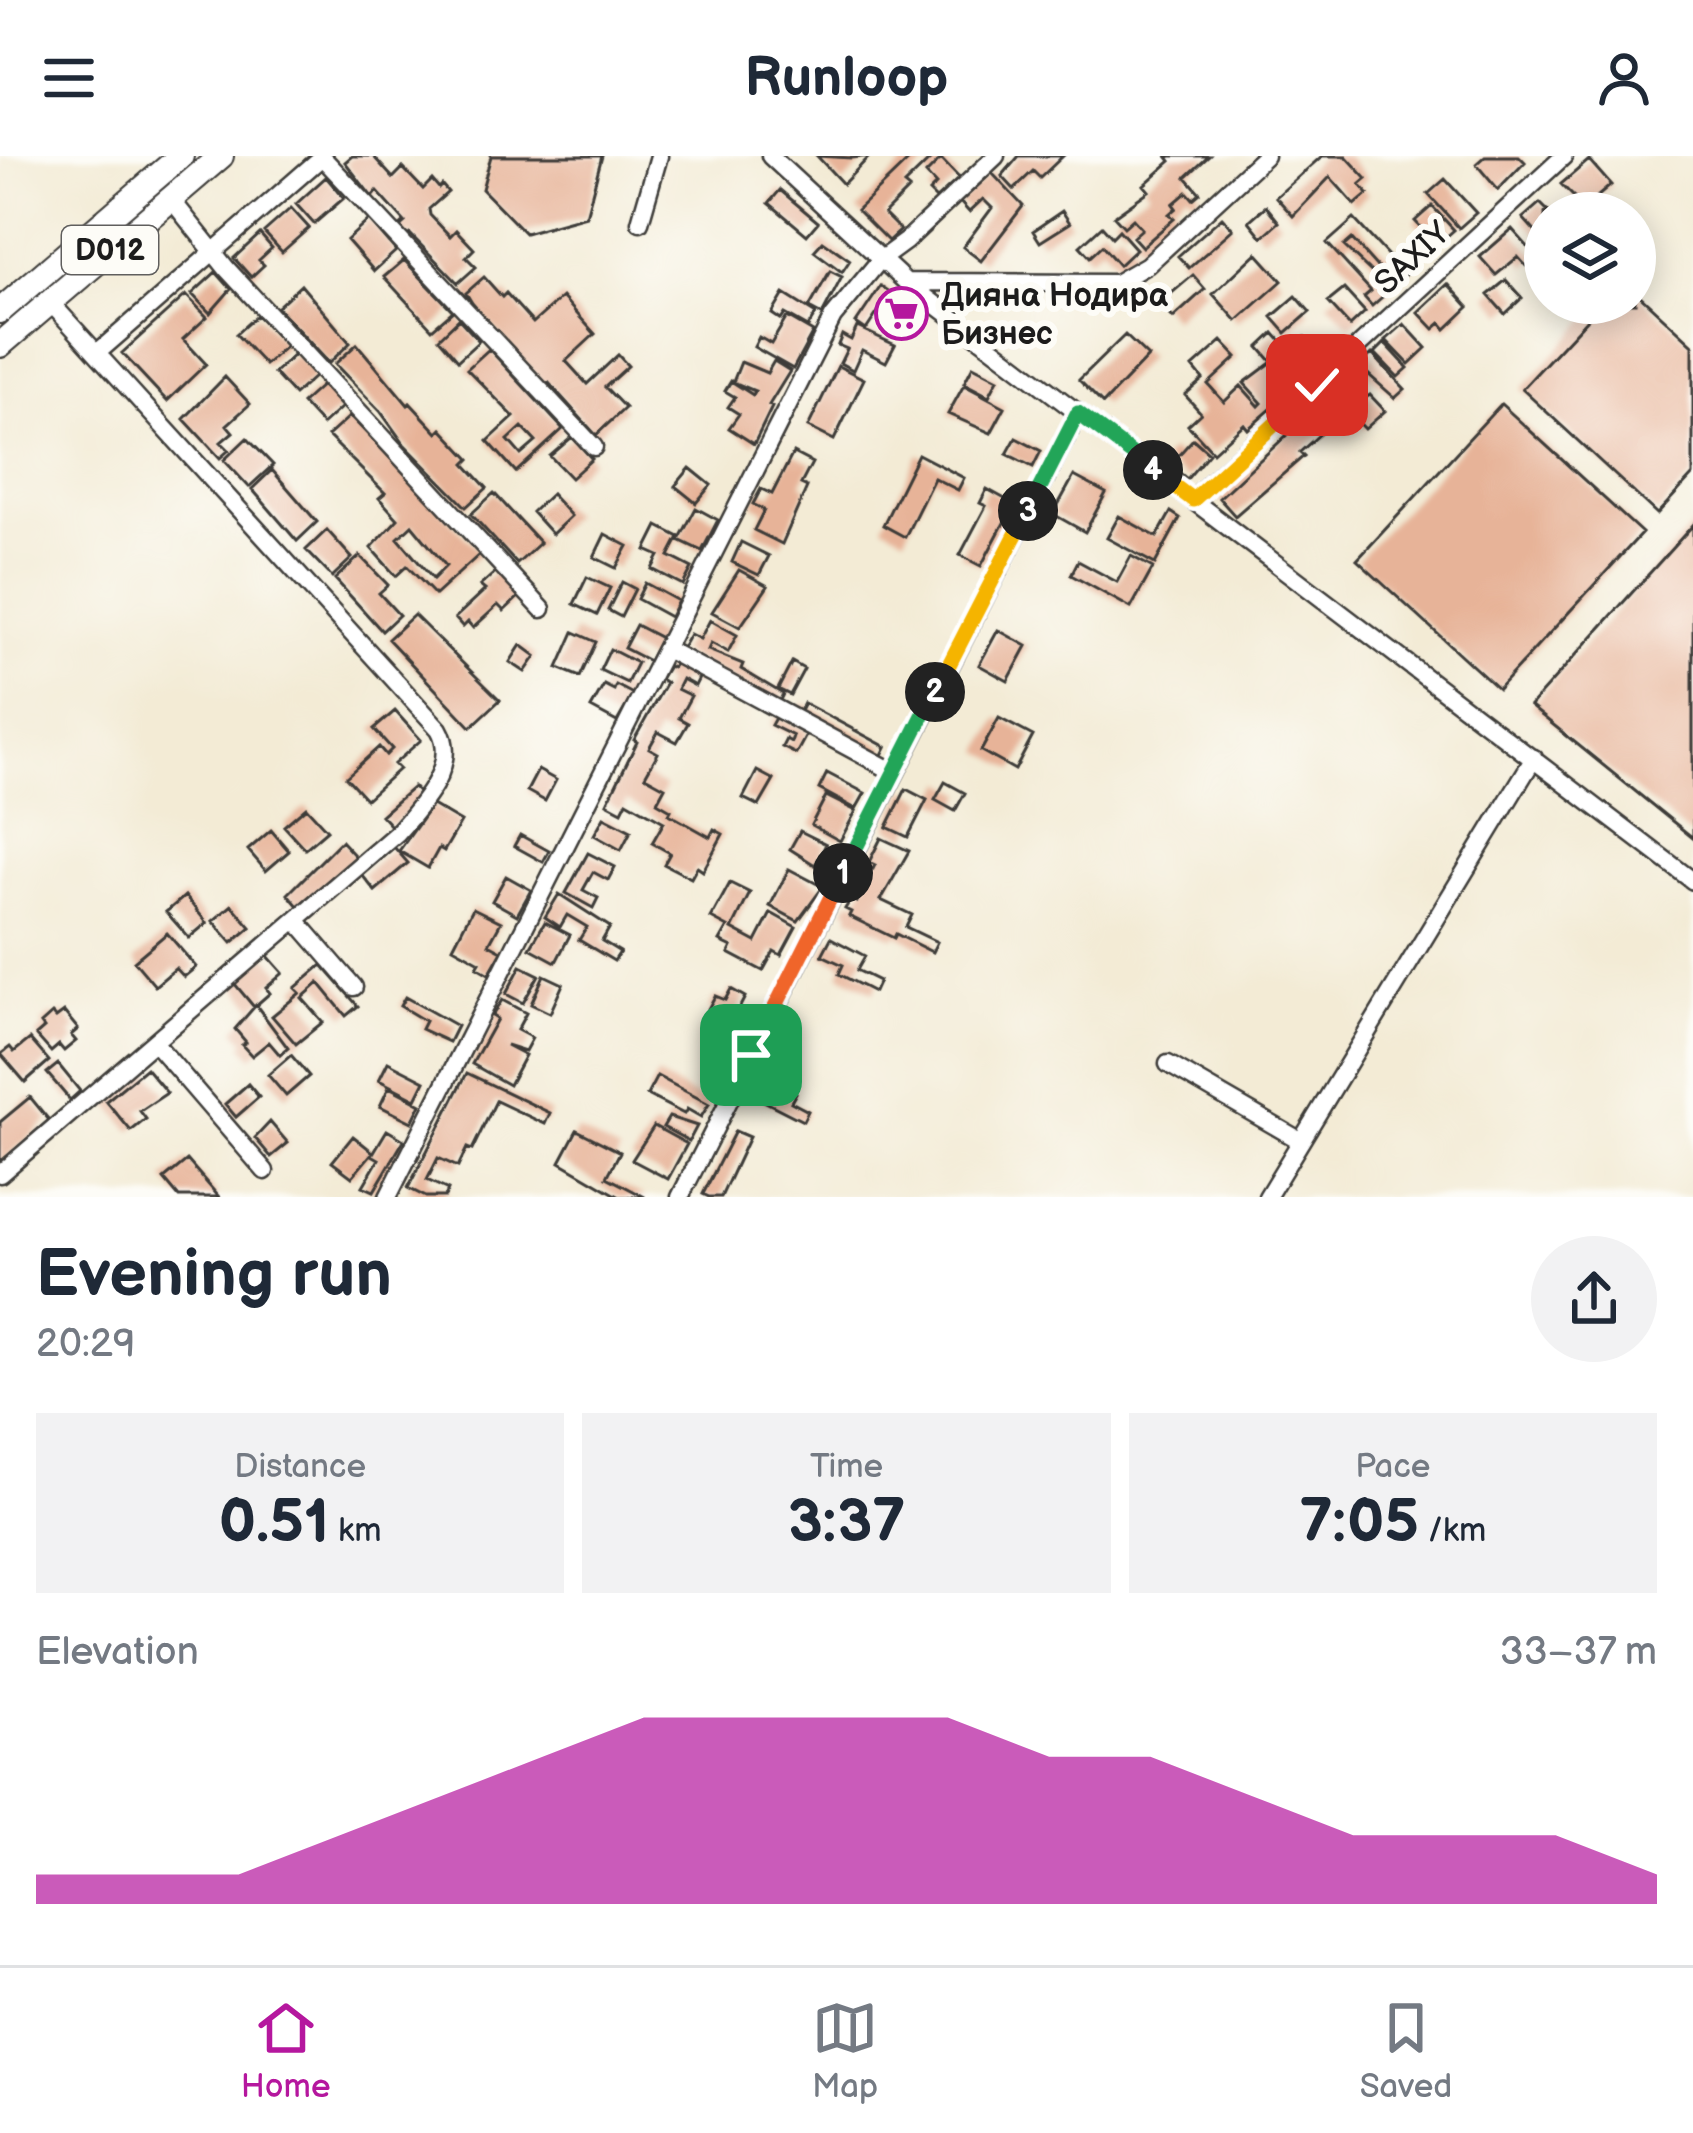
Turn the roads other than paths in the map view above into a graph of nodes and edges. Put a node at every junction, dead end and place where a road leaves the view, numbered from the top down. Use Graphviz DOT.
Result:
graph roads {
  1 [pos="181,156"];
  2 [pos="220,156"];
  3 [pos="659,156"];
  4 [pos="770,156"];
  5 [pos="996,156"];
  6 [pos="1264,156"];
  7 [pos="1564,156"];
  8 [pos="322,157"];
  9 [pos="171,199"];
  10 [pos="640,222"];
  11 [pos="213,250"];
  12 [pos="880,260"];
  13 [pos="906,282"];
  14 [pos="50,302"];
  15 [pos="0,310"];
  16 [pos="0,345"];
  17 [pos="97,353"];
  18 [pos="1078,413"];
  19 [pos="594,447"];
  20 [pos="1193,500"];
  21 [pos="542,609"];
  22 [pos="666,649"];
  23 [pos="1534,758"];
  24 [pos="894,772"];
  25 [pos="1693,880"];
  26 [pos="296,920"];
  27 [pos="354,987"];
  28 [pos="154,1042"];
  29 [pos="1168,1064"];
  30 [pos="1300,1141"];
  31 [pos="265,1171"];
  32 [pos="0,1174"];
  33 [pos="388,1197"];
  34 [pos="680,1197"];
  35 [pos="1267,1197"];
  1 -- 15 [label="highway, D012"];
  2 -- 9 [label="highway, D012"];
  3 -- 10 [label="street"];
  4 -- 12 [label="street"];
  5 -- 12 [label="street"];
  6 -- 13 [label="street"];
  7 -- 20 [label="street, SAXIY"];
  8 -- 11 [label="street"];
  8 -- 19 [label="street"];
  9 -- 11 [label="street"];
  9 -- 14 [label="highway, D012"];
  11 -- 17 [label="street"];
  11 -- 21 [label="street"];
  12 -- 13 [label="street"];
  12 -- 22 [label="street"];
  13 -- 18 [label="street"];
  14 -- 16 [label="highway, D012"];
  14 -- 17 [label="street"];
  17 -- 26 [label="street"];
  18 -- 20 [label="street"];
  18 -- 24 [label="street"];
  20 -- 23 [label="street"];
  22 -- 24 [label="street"];
  22 -- 33 [label="street"];
  23 -- 25 [label="street"];
  23 -- 30 [label="street"];
  24 -- 34 [label="street"];
  26 -- 27 [label="street"];
  26 -- 28 [label="street"];
  28 -- 31 [label="street"];
  28 -- 32 [label="street"];
  29 -- 30 [label="street"];
  30 -- 35 [label="street"];
}
